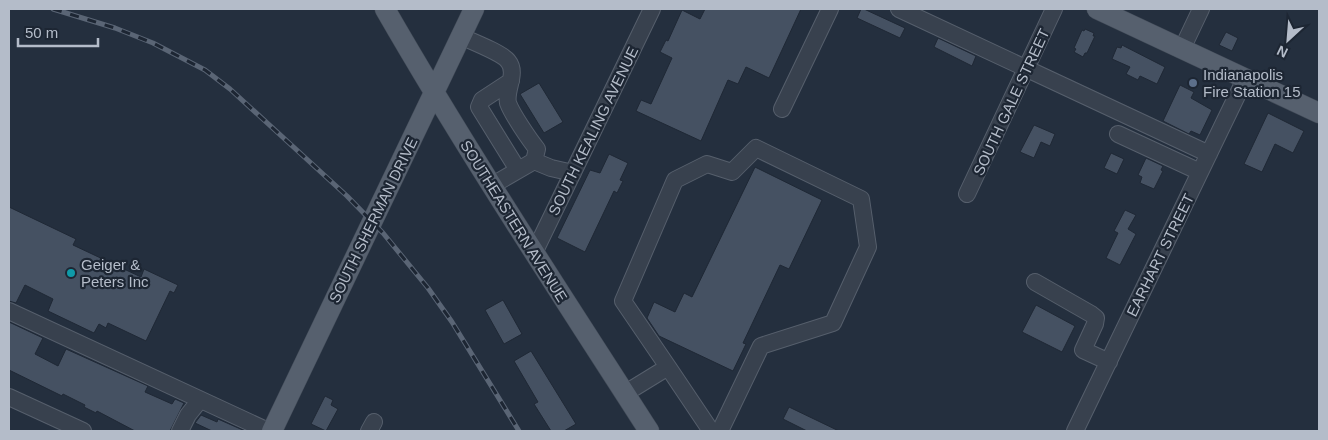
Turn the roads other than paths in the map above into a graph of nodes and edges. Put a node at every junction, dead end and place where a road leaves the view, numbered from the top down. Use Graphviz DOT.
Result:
graph roads {
  1 [pos="385,9"];
  2 [pos="474,9"];
  3 [pos="652,9"];
  4 [pos="830,9"];
  5 [pos="899,9"];
  6 [pos="1054,9"];
  7 [pos="1097,9"];
  8 [pos="1201,9"];
  9 [pos="460,36"];
  10 [pos="1182,49"];
  11 [pos="1026,68"];
  12 [pos="1245,79"];
  13 [pos="511,81"];
  14 [pos="434,93"];
  15 [pos="782,109"];
  16 [pos="1319,113"];
  17 [pos="1118,134"];
  18 [pos="1209,154"];
  19 [pos="534,161"];
  20 [pos="518,170"];
  21 [pos="1200,172"];
  22 [pos="573,173"];
  23 [pos="491,186"];
  24 [pos="967,194"];
  25 [pos="534,253"];
  26 [pos="1035,282"];
  27 [pos="9,311"];
  28 [pos="1108,362"];
  29 [pos="668,367"];
  30 [pos="624,394"];
  31 [pos="9,397"];
  32 [pos="200,400"];
  33 [pos="84,431"];
  34 [pos="180,431"];
  35 [pos="270,431"];
  36 [pos="649,431"];
  37 [pos="711,431"];
  38 [pos="720,431"];
  39 [pos="1075,431"];
  1 -- 14 [label="main road, SOUTHEASTERN AVENUE"];
  2 -- 9 [label="main road, SOUTH SHERMAN DRIVE"];
  3 -- 22 [label="street, SOUTH KEALING AVENUE"];
  4 -- 15 [label="street"];
  5 -- 11 [label="street"];
  6 -- 11 [label="street, SOUTH GALE STREET"];
  7 -- 10 [label="main road"];
  8 -- 10 [label="street"];
  9 -- 13 [label="street"];
  9 -- 14 [label="main road, SOUTH SHERMAN DRIVE"];
  10 -- 12 [label="main road"];
  11 -- 18 [label="street"];
  11 -- 24 [label="street, SOUTH GALE STREET"];
  12 -- 16 [label="main road"];
  12 -- 18 [label="street, EARHART STREET"];
  13 -- 19 [label="street"];
  13 -- 20 [label="street"];
  14 -- 23 [label="main road, SOUTHEASTERN AVENUE"];
  14 -- 35 [label="main road, SOUTH SHERMAN DRIVE"];
  17 -- 21 [label="street"];
  18 -- 21 [label="street, EARHART STREET"];
  19 -- 20 [label="street"];
  19 -- 22 [label="street"];
  20 -- 23 [label="street"];
  21 -- 28 [label="street, EARHART STREET"];
  22 -- 25 [label="street, SOUTH KEALING AVENUE"];
  23 -- 25 [label="main road, SOUTHEASTERN AVENUE"];
  25 -- 30 [label="main road, SOUTHEASTERN AVENUE"];
  26 -- 28 [label="street"];
  27 -- 32 [label="street"];
  28 -- 39 [label="street, EARHART STREET"];
  29 -- 30 [label="street"];
  29 -- 37 [label="street"];
  29 -- 38 [label="street"];
  30 -- 36 [label="main road, SOUTHEASTERN AVENUE"];
  31 -- 33 [label="street"];
  32 -- 34 [label="street"];
  32 -- 35 [label="street"];
}
